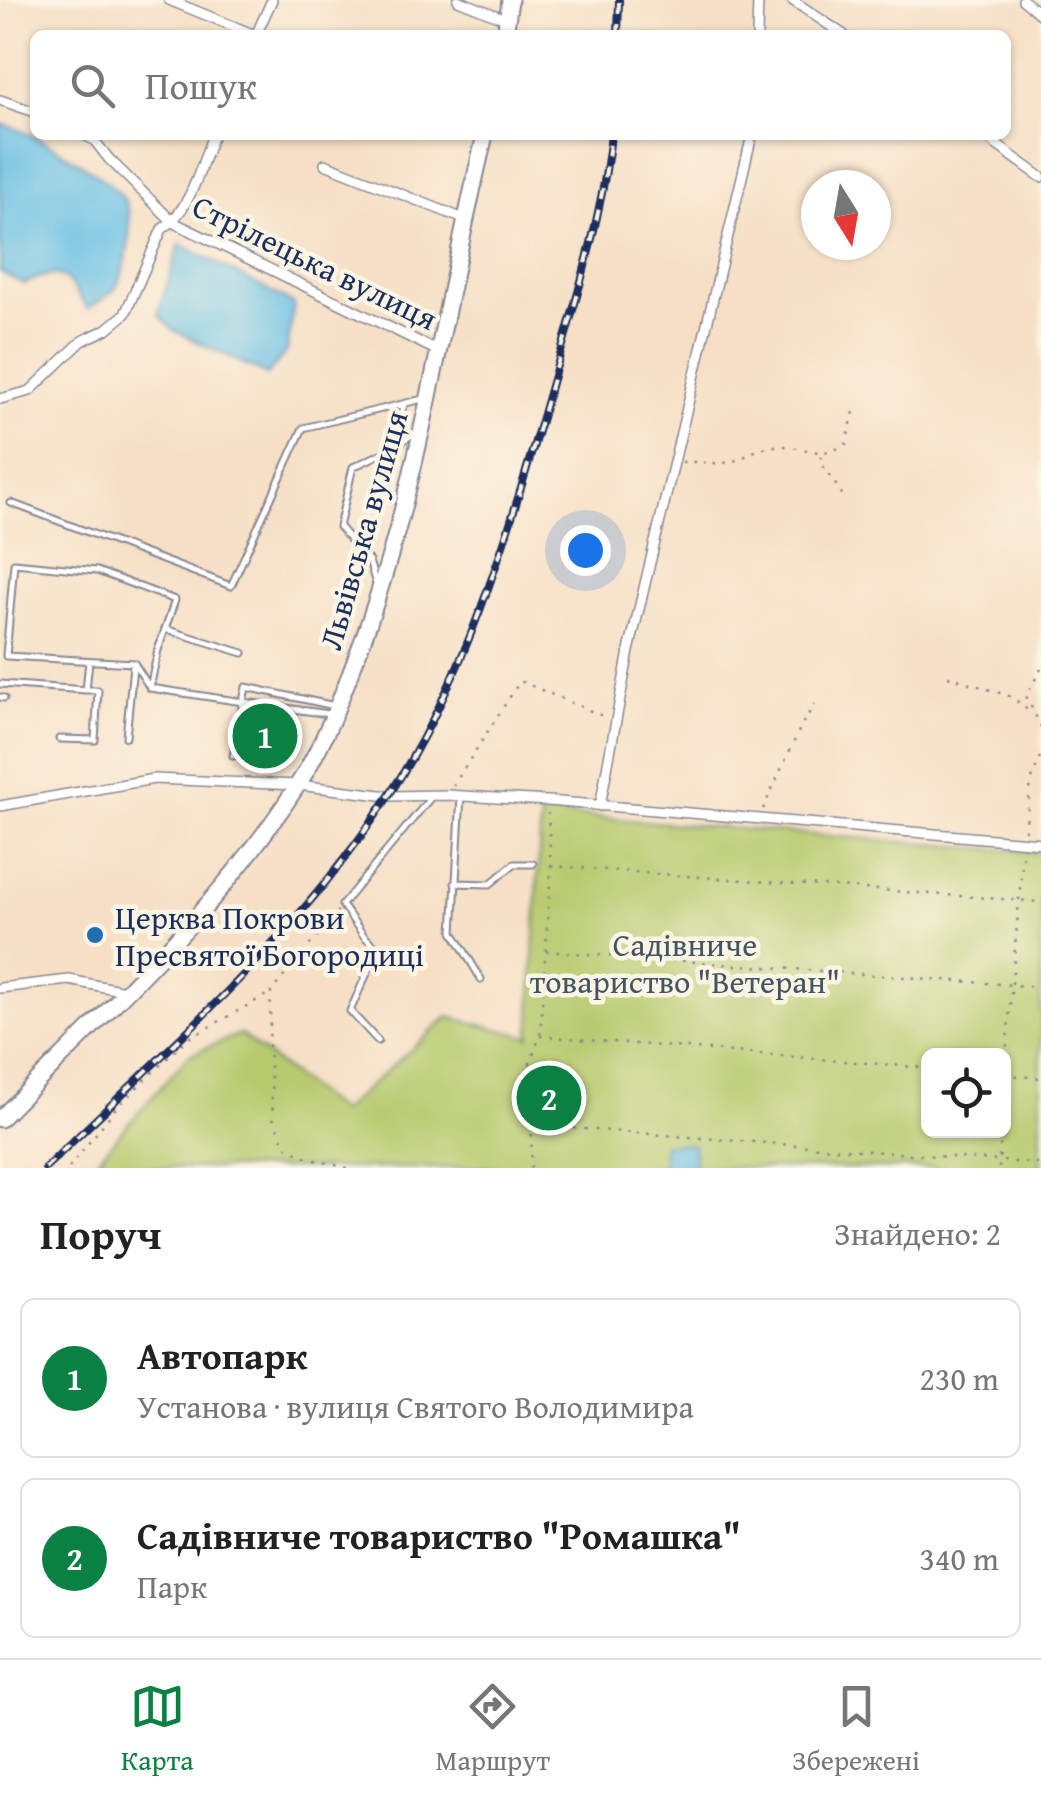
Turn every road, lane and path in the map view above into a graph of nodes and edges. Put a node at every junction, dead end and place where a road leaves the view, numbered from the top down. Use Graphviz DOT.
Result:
graph roads {
  1 [pos="170,0"];
  2 [pos="272,0"];
  3 [pos="458,0"];
  4 [pos="510,0"];
  5 [pos="758,0"];
  6 [pos="792,0"];
  7 [pos="1023,0"];
  8 [pos="1041,14"];
  9 [pos="506,28"];
  10 [pos="243,30"];
  11 [pos="257,30"];
  12 [pos="757,30"];
  13 [pos="837,30"];
  14 [pos="0,100"];
  15 [pos="30,110"];
  16 [pos="94,140"];
  17 [pos="211,140"];
  18 [pos="484,140"];
  19 [pos="751,140"];
  20 [pos="990,140"];
  21 [pos="324,164"];
  22 [pos="1041,178"];
  23 [pos="464,219"];
  24 [pos="174,222"];
  25 [pos="438,351"];
  26 [pos="428,398"];
  27 [pos="0,400"];
  28 [pos="404,403"];
  29 [pos="855,408"];
  30 [pos="422,428"];
  31 [pos="391,449"];
  32 [pos="821,454"];
  33 [pos="676,462"];
  34 [pos="846,500"];
  35 [pos="11,503"];
  36 [pos="380,596"];
  37 [pos="165,629"];
  38 [pos="242,653"];
  39 [pos="88,660"];
  40 [pos="134,663"];
  41 [pos="1041,669"];
  42 [pos="948,676"];
  43 [pos="0,684"];
  44 [pos="150,688"];
  45 [pos="86,690"];
  46 [pos="244,702"];
  47 [pos="815,704"];
  48 [pos="336,711"];
  49 [pos="1031,712"];
  50 [pos="616,722"];
  51 [pos="1041,727"];
  52 [pos="126,737"];
  53 [pos="59,739"];
  54 [pos="1041,754"];
  55 [pos="233,756"];
  56 [pos="298,785"];
  57 [pos="447,795"];
  58 [pos="432,796"];
  59 [pos="461,796"];
  60 [pos="548,801"];
  61 [pos="0,806"];
  62 [pos="600,806"];
  63 [pos="758,819"];
  64 [pos="1024,842"];
  65 [pos="1041,843"];
  66 [pos="533,864"];
  67 [pos="551,866"];
  68 [pos="455,883"];
  69 [pos="1019,900"];
  70 [pos="1041,902"];
  71 [pos="342,906"];
  72 [pos="546,951"];
  73 [pos="480,979"];
  74 [pos="1012,986"];
  75 [pos="0,988"];
  76 [pos="1041,988"];
  77 [pos="125,992"];
  78 [pos="272,992"];
  79 [pos="540,1036"];
  80 [pos="378,1040"];
  81 [pos="1006,1048"];
  82 [pos="921,1067"];
  83 [pos="1011,1076"];
  84 [pos="1041,1078"];
  85 [pos="0,1119"];
  86 [pos="532,1125"];
  87 [pos="1000,1138"];
  88 [pos="999,1160"];
  89 [pos="1041,1164"];
  90 [pos="69,1168"];
  91 [pos="348,1168"];
  92 [pos="531,1168"];
  93 [pos="998,1168"];
  1 -- 10 [label="street"];
  2 -- 11 [label="street"];
  3 -- 9 [label="street"];
  4 -- 9 [label="main road"];
  5 -- 12 [label="street"];
  6 -- 13 [label="street"];
  7 -- 8 [label="street"];
  14 -- 15 [label="street"];
  16 -- 24 [label="street, Стрілецька вулиця"];
  17 -- 24 [label="street"];
  18 -- 23 [label="main road, Львівська вулиця"];
  19 -- 33 [label="street"];
  20 -- 22 [label="street"];
  21 -- 23 [label="street"];
  23 -- 25 [label="main road, Львівська вулиця"];
  24 -- 25 [label="street, Стрілецька вулиця"];
  24 -- 27 [label="street"];
  25 -- 26 [label="main road, Львівська вулиця"];
  26 -- 28 [label="lane"];
  26 -- 30 [label="main road, Львівська вулиця"];
  28 -- 31 [label="lane"];
  28 -- 35 [label="lane"];
  29 -- 32 [label="path"];
  30 -- 31 [label="lane"];
  30 -- 36 [label="main road, Львівська вулиця"];
  31 -- 36 [label="lane"];
  32 -- 33 [label="path"];
  32 -- 34 [label="path"];
  33 -- 50 [label="street"];
  36 -- 48 [label="main road, Львівська вулиця"];
  37 -- 38 [label="lane"];
  37 -- 39 [label="lane"];
  37 -- 44 [label="lane"];
  39 -- 40 [label="lane"];
  39 -- 45 [label="lane"];
  40 -- 44 [label="lane"];
  40 -- 52 [label="lane"];
  41 -- 49 [label="path"];
  42 -- 49 [label="path"];
  43 -- 45 [label="lane"];
  44 -- 46 [label="lane"];
  45 -- 53 [label="lane"];
  46 -- 48 [label="lane"];
  46 -- 48 [label="lane"];
  46 -- 55 [label="lane"];
  47 -- 63 [label="path"];
  48 -- 56 [label="main road, Львівська вулиця"];
  49 -- 51 [label="path"];
  50 -- 57 [label="path"];
  50 -- 62 [label="street"];
  54 -- 64 [label="path"];
  56 -- 58 [label="street"];
  56 -- 61 [label="street"];
  56 -- 77 [label="main road, Львівська вулиця"];
  57 -- 58 [label="street"];
  57 -- 59 [label="street"];
  58 -- 71 [label="lane"];
  59 -- 60 [label="street"];
  59 -- 68 [label="lane"];
  60 -- 62 [label="street"];
  60 -- 67 [label="path"];
  62 -- 63 [label="street"];
  63 -- 64 [label="street"];
  64 -- 65 [label="street"];
  64 -- 69 [label="path"];
  66 -- 68 [label="lane"];
  67 -- 69 [label="path"];
  67 -- 72 [label="path"];
  68 -- 73 [label="lane"];
  69 -- 70 [label="path"];
  69 -- 74 [label="path"];
  71 -- 78 [label="path"];
  71 -- 80 [label="lane"];
  72 -- 74 [label="path"];
  72 -- 79 [label="path"];
  74 -- 76 [label="path"];
  74 -- 81 [label="path"];
  75 -- 77 [label="street"];
  77 -- 85 [label="main road, Львівська вулиця"];
  78 -- 90 [label="path"];
  78 -- 91 [label="path"];
  79 -- 82 [label="path"];
  79 -- 86 [label="path"];
  83 -- 84 [label="path"];
  86 -- 88 [label="path"];
  86 -- 92 [label="path"];
  87 -- 88 [label="path"];
  88 -- 89 [label="path"];
  88 -- 93 [label="path"];
}
